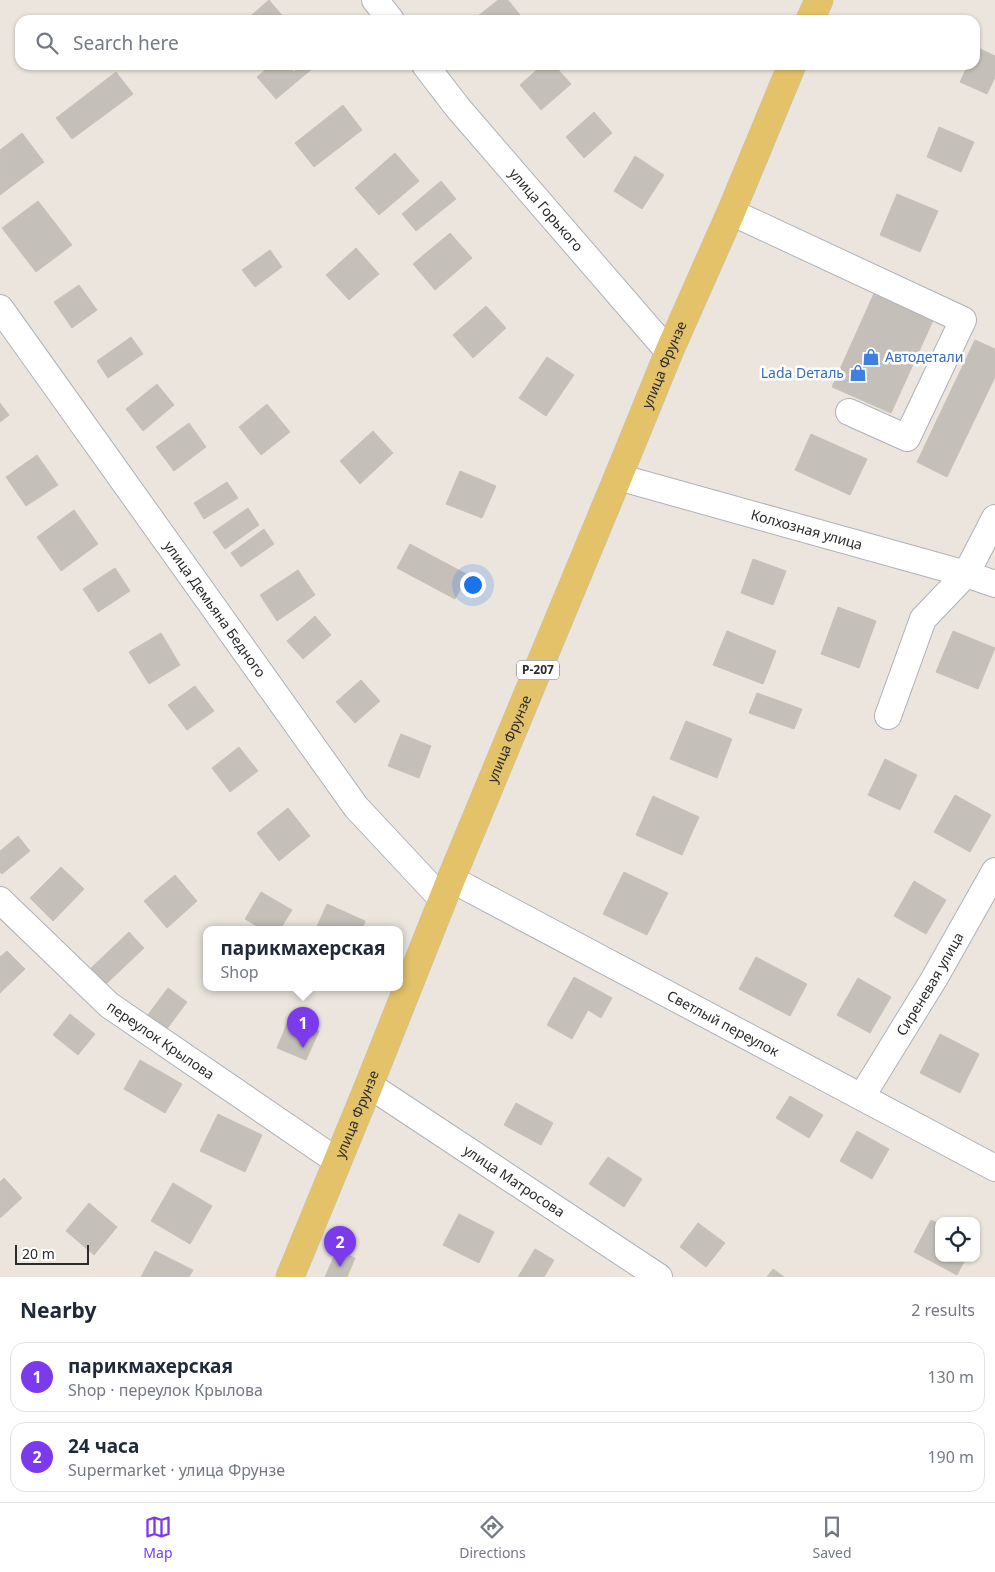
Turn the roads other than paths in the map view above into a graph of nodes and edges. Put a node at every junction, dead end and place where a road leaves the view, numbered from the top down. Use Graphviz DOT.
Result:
graph roads {
  1 [pos="375,0"];
  2 [pos="819,0"];
  3 [pos="387,15"];
  4 [pos="812,15"];
  5 [pos="430,70"];
  6 [pos="790,70"];
  7 [pos="730,212"];
  8 [pos="0,308"];
  9 [pos="669,352"];
  10 [pos="849,412"];
  11 [pos="618,477"];
  12 [pos="995,518"];
  13 [pos="966,574"];
  14 [pos="995,584"];
  15 [pos="888,716"];
  16 [pos="995,871"];
  17 [pos="446,889"];
  18 [pos="0,900"];
  19 [pos="369,1085"];
  20 [pos="862,1096"];
  21 [pos="337,1161"];
  22 [pos="995,1168"];
  23 [pos="290,1277"];
  24 [pos="659,1277"];
  1 -- 3 [label="street"];
  2 -- 4 [label="main road"];
  5 -- 9 [label="street, улица Горького"];
  6 -- 7 [label="main road, улица Фрунзе / Р-207"];
  7 -- 9 [label="main road, улица Фрунзе / Р-207"];
  7 -- 10 [label="street"];
  8 -- 17 [label="street, улица Демьяна Бедного"];
  9 -- 11 [label="main road, улица Фрунзе / Р-207"];
  11 -- 13 [label="street, Колхозная улица"];
  11 -- 17 [label="main road, улица Фрунзе / Р-207"];
  12 -- 13 [label="street"];
  13 -- 14 [label="street, Колхозная улица"];
  13 -- 15 [label="street"];
  16 -- 20 [label="street, Сиреневая улица"];
  17 -- 19 [label="main road, улица Фрунзе / Р-207"];
  17 -- 20 [label="street, Светлый переулок"];
  18 -- 21 [label="street, переулок Крылова"];
  19 -- 21 [label="main road, улица Фрунзе / Р-207"];
  19 -- 24 [label="street, улица Матросова"];
  20 -- 22 [label="street, Светлый переулок"];
  21 -- 23 [label="main road, улица Фрунзе / Р-207"];
}
